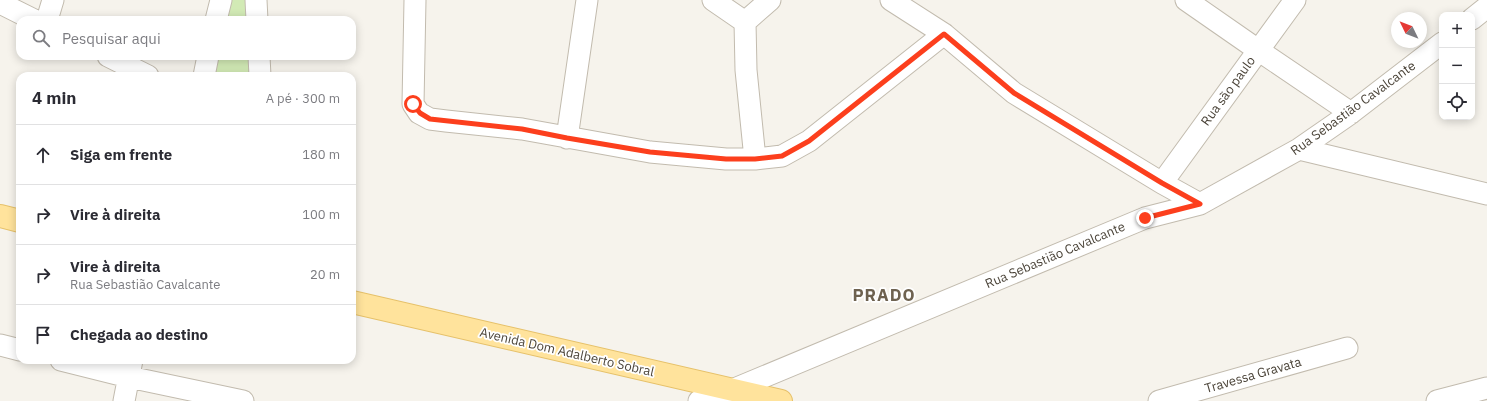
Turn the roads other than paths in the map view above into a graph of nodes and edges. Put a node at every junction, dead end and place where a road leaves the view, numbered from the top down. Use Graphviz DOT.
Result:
graph roads {
  1 [pos="53,0"];
  2 [pos="221,0"];
  3 [pos="256,0"];
  4 [pos="415,0"];
  5 [pos="587,0"];
  6 [pos="713,0"];
  7 [pos="770,0"];
  8 [pos="891,0"];
  9 [pos="1186,0"];
  10 [pos="1295,0"];
  11 [pos="0,3"];
  12 [pos="1487,8"];
  13 [pos="26,16"];
  14 [pos="48,16"];
  15 [pos="217,16"];
  16 [pos="257,16"];
  17 [pos="1475,17"];
  18 [pos="744,22"];
  19 [pos="944,34"];
  20 [pos="1439,45"];
  21 [pos="1258,50"];
  22 [pos="116,60"];
  23 [pos="207,60"];
  24 [pos="259,60"];
  25 [pos="140,72"];
  26 [pos="205,72"];
  27 [pos="260,72"];
  28 [pos="1351,113"];
  29 [pos="567,138"];
  30 [pos="1299,149"];
  31 [pos="755,159"];
  32 [pos="1162,183"];
  33 [pos="1486,193"];
  34 [pos="1200,204"];
  35 [pos="0,216"];
  36 [pos="16,220"];
  37 [pos="356,303"];
  38 [pos="0,345"];
  39 [pos="1347,348"];
  40 [pos="16,349"];
  41 [pos="96,364"];
  42 [pos="131,368"];
  43 [pos="1487,388"];
  44 [pos="732,390"];
  45 [pos="1463,398"];
  46 [pos="124,401"];
  47 [pos="243,401"];
  48 [pos="699,401"];
  49 [pos="781,401"];
  50 [pos="1159,401"];
  51 [pos="1437,401"];
  1 -- 14 [label="street"];
  2 -- 15 [label="street"];
  3 -- 16 [label="street"];
  4 -- 29 [label="street"];
  5 -- 29 [label="street"];
  6 -- 18 [label="street"];
  7 -- 18 [label="street"];
  8 -- 19 [label="street"];
  9 -- 21 [label="street"];
  10 -- 21 [label="street, Rua são paulo"];
  11 -- 13 [label="street"];
  12 -- 17 [label="street"];
  18 -- 31 [label="street"];
  19 -- 31 [label="street"];
  19 -- 32 [label="street"];
  20 -- 28 [label="street, Rua Sebastião Cavalcante"];
  21 -- 28 [label="street"];
  21 -- 32 [label="street, Rua são paulo"];
  22 -- 25 [label="street"];
  23 -- 26 [label="street"];
  24 -- 27 [label="street"];
  28 -- 30 [label="street, Rua Sebastião Cavalcante"];
  29 -- 31 [label="street"];
  30 -- 33 [label="street"];
  30 -- 34 [label="street, Rua Sebastião Cavalcante"];
  32 -- 34 [label="street"];
  34 -- 44 [label="street, Rua Sebastião Cavalcante"];
  35 -- 36 [label="main road"];
  37 -- 44 [label="main road, Avenida Dom Adalberto Sobral"];
  38 -- 40 [label="street"];
  39 -- 50 [label="street, Travessa Gravata"];
  41 -- 42 [label="street"];
  42 -- 46 [label="street"];
  42 -- 47 [label="street"];
  43 -- 45 [label="street"];
  44 -- 48 [label="street, Rua Sebastião Cavalcante"];
  44 -- 49 [label="main road, Avenida Dom Adalberto Sobral"];
  45 -- 51 [label="street"];
}
